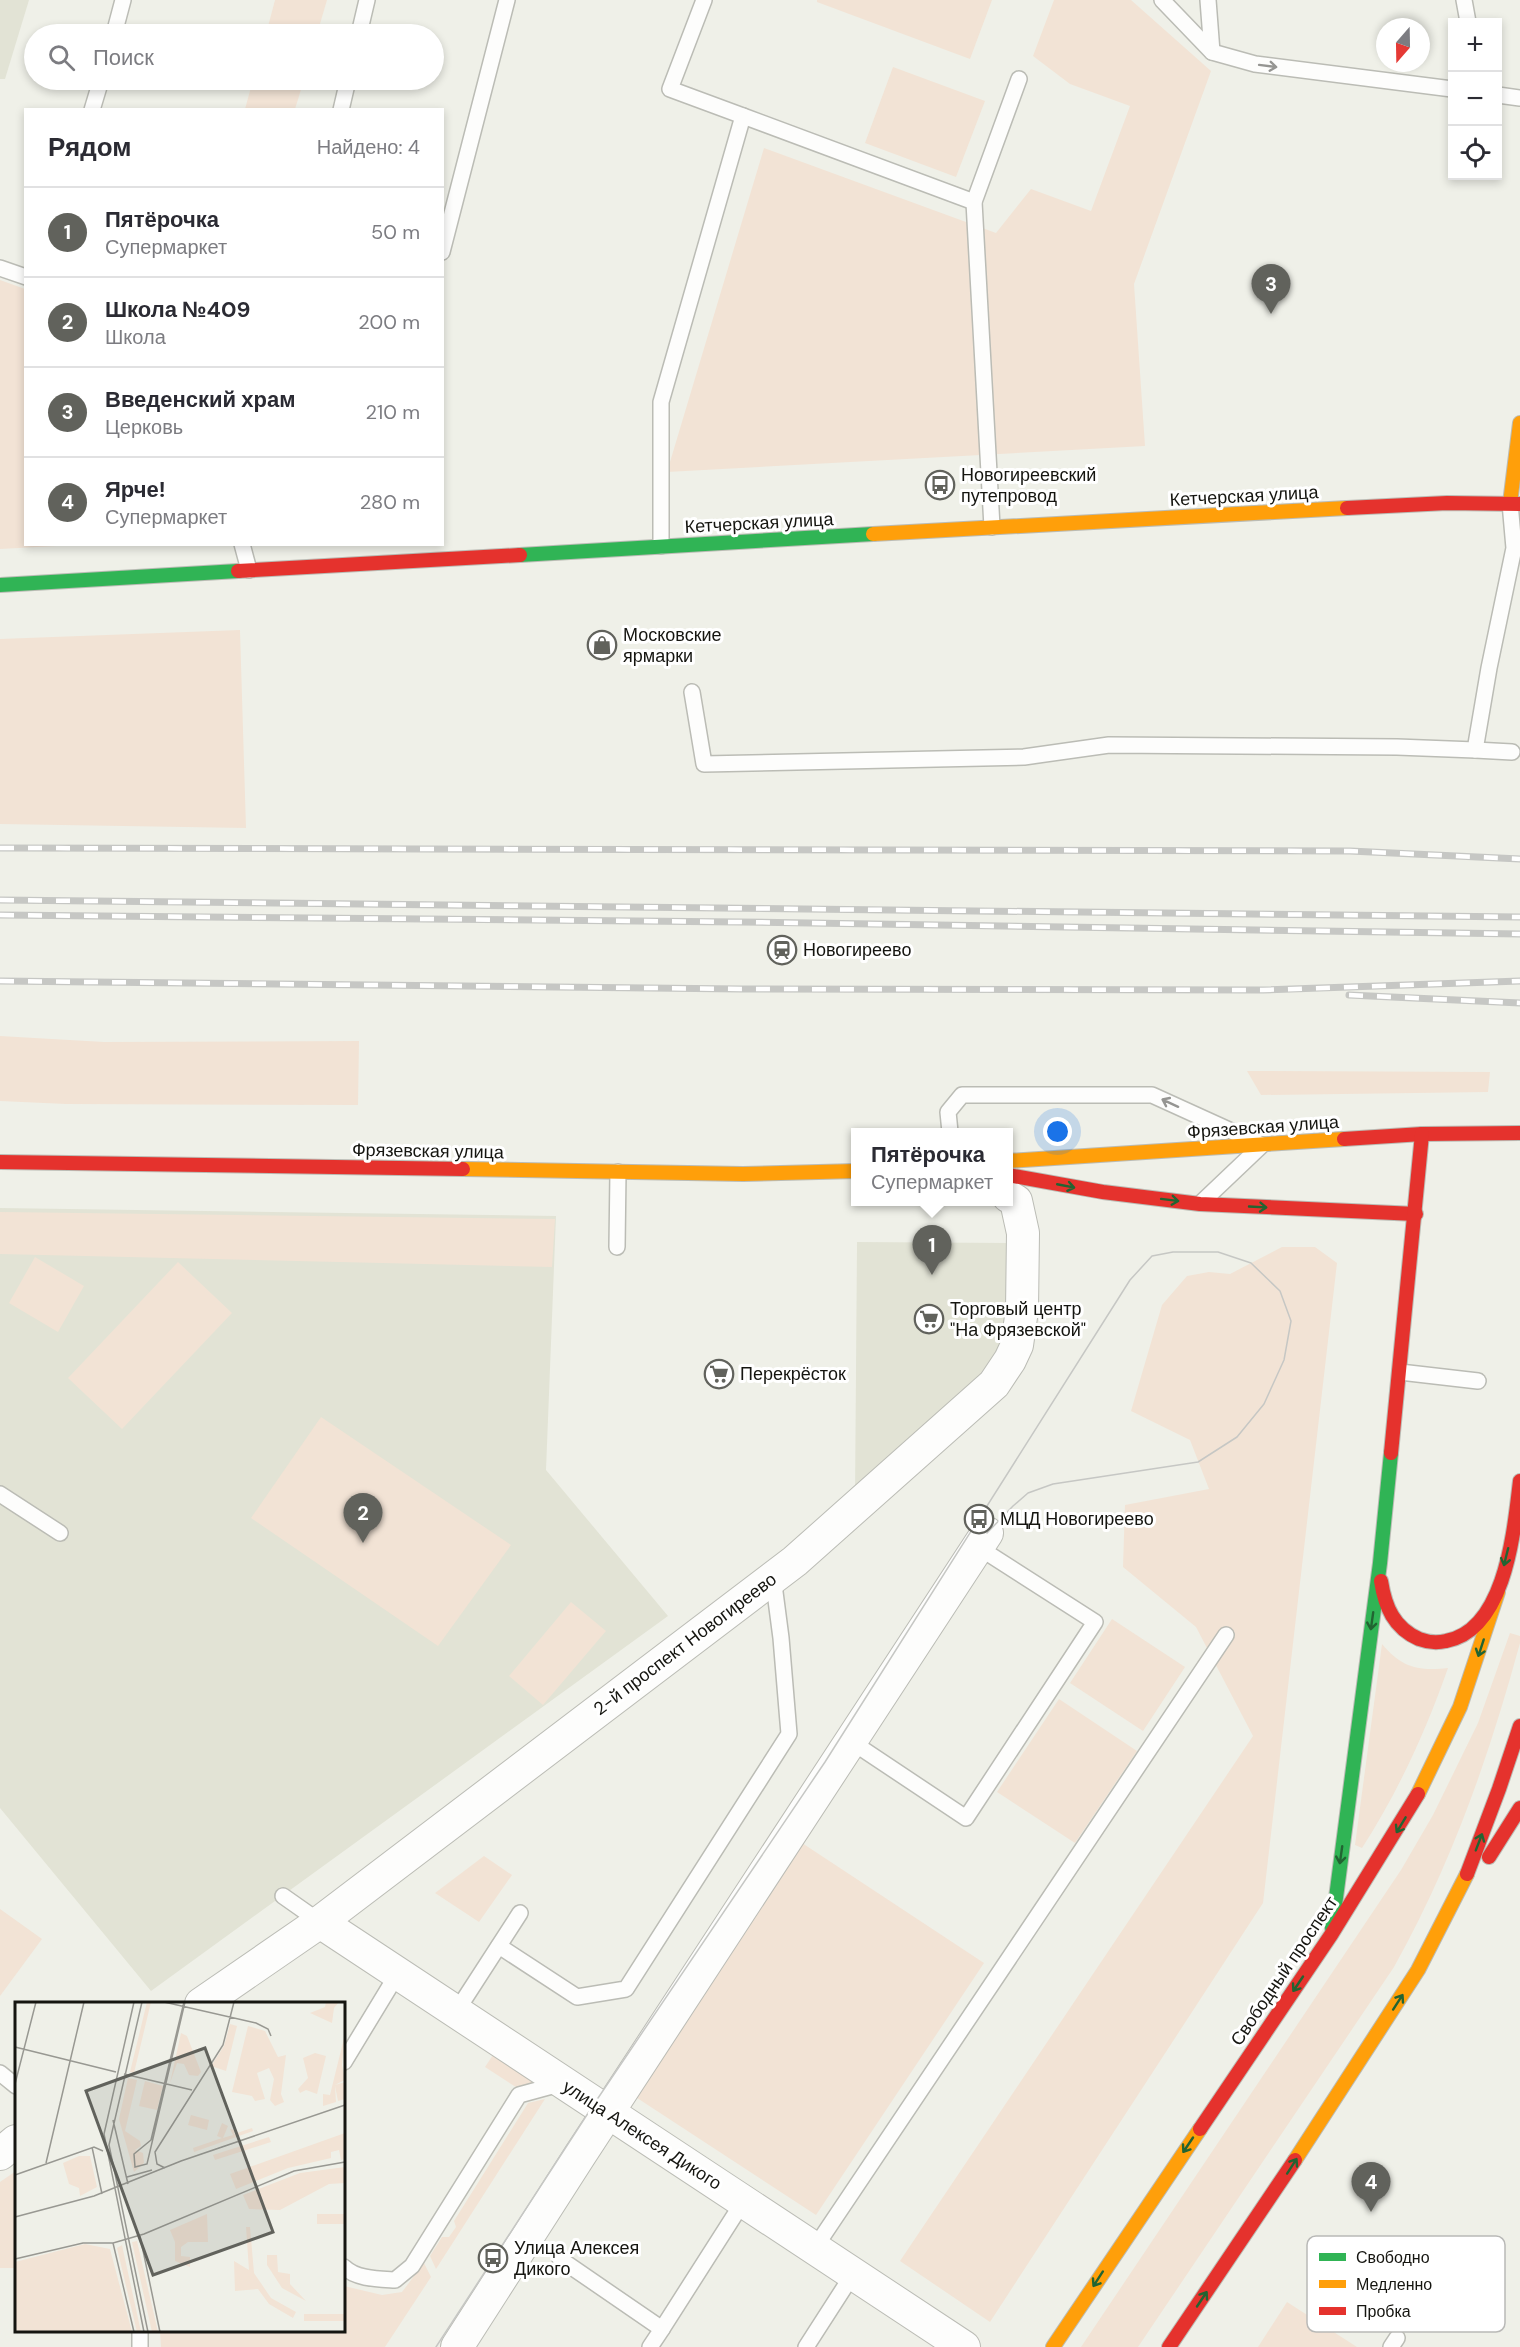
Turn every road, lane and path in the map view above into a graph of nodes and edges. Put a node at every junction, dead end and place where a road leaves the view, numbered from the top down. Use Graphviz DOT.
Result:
graph roads {
  1 [pos="123,0"];
  2 [pos="367,0"];
  3 [pos="507,0"];
  4 [pos="704,0"];
  5 [pos="1162,0"];
  6 [pos="1181,0"];
  7 [pos="1208,0"];
  8 [pos="1464,0"];
  9 [pos="1178,17"];
  10 [pos="1467,18"];
  11 [pos="117,24"];
  12 [pos="361,24"];
  13 [pos="1212,52"];
  14 [pos="1019,79"];
  15 [pos="1448,88"];
  16 [pos="98,90"];
  17 [pos="346,90"];
  18 [pos="1502,96"];
  19 [pos="1520,98"];
  20 [pos="93,108"];
  21 [pos="341,108"];
  22 [pos="742,116"];
  23 [pos="974,202"];
  24 [pos="444,244"];
  25 [pos="0,268"];
  26 [pos="24,276"];
  27 [pos="1520,423"];
  28 [pos="1515,504"];
  29 [pos="992,527"];
  30 [pos="243,546"];
  31 [pos="661,546"];
  32 [pos="249,570"];
  33 [pos="0,585"];
  34 [pos="692,692"];
  35 [pos="1475,750"];
  36 [pos="1512,752"];
  37 [pos="950,1128"];
  38 [pos="1520,1133"];
  39 [pos="1422,1134"];
  40 [pos="1262,1145"];
  41 [pos="1013,1161"];
  42 [pos="0,1162"];
  43 [pos="851,1171"];
  44 [pos="618,1172"];
  45 [pos="1013,1176"];
  46 [pos="1013,1200"];
  47 [pos="1200,1204"];
  48 [pos="1416,1214"];
  49 [pos="617,1247"];
  50 [pos="1400,1372"];
  51 [pos="1478,1381"];
  52 [pos="1520,1482"];
  53 [pos="0,1494"];
  54 [pos="60,1533"];
  55 [pos="983,1540"];
  56 [pos="1380,1563"];
  57 [pos="773,1577"];
  58 [pos="1498,1592"];
  59 [pos="1226,1635"];
  60 [pos="1520,1726"];
  61 [pos="852,1742"];
  62 [pos="1520,1808"];
  63 [pos="283,1896"];
  64 [pos="520,1913"];
  65 [pos="320,1922"];
  66 [pos="1331,1935"];
  67 [pos="499,1946"];
  68 [pos="1418,1970"];
  69 [pos="398,1973"];
  70 [pos="204,2002"];
  71 [pos="456,2012"];
  72 [pos="345,2060"];
  73 [pos="0,2073"];
  74 [pos="563,2083"];
  75 [pos="15,2085"];
  76 [pos="608,2113"];
  77 [pos="15,2142"];
  78 [pos="0,2154"];
  79 [pos="743,2202"];
  80 [pos="814,2249"];
  81 [pos="560,2259"];
  82 [pos="345,2268"];
  83 [pos="853,2274"];
  84 [pos="662,2329"];
  85 [pos="457,2347"];
  86 [pos="650,2347"];
  87 [pos="806,2347"];
  88 [pos="964,2347"];
  89 [pos="1053,2347"];
  90 [pos="1169,2347"];
  1 -- 11 [label="lane"];
  2 -- 12 [label="lane"];
  3 -- 24 [label="lane"];
  4 -- 22 [label="lane"];
  5 -- 9 [label="lane"];
  6 -- 9 [label="lane"];
  7 -- 13 [label="lane"];
  8 -- 10 [label="lane"];
  9 -- 13 [label="lane"];
  13 -- 15 [label="lane, one-way"];
  14 -- 23 [label="lane"];
  16 -- 20 [label="lane"];
  17 -- 21 [label="lane"];
  18 -- 19 [label="lane"];
  22 -- 23 [label="lane"];
  22 -- 31 [label="lane"];
  23 -- 29 [label="lane"];
  25 -- 26 [label="lane"];
  27 -- 28 [label="main road"];
  28 -- 29 [label="main road, Кетчерская улица"];
  28 -- 35 [label="lane"];
  29 -- 31 [label="main road, Кетчерская улица"];
  30 -- 32 [label="lane"];
  31 -- 32 [label="main road, Кетчерская улица"];
  32 -- 33 [label="main road, Кетчерская улица"];
  34 -- 35 [label="lane"];
  35 -- 36 [label="lane"];
  40 -- 37 [label="lane, one-way"];
  38 -- 39 [label="main road, Фрязевская улица"];
  39 -- 40 [label="main road, Фрязевская улица"];
  39 -- 48 [label="main road"];
  40 -- 41 [label="main road, Фрязевская улица"];
  40 -- 47 [label="lane"];
  42 -- 44 [label="main road, Фрязевская улица"];
  43 -- 44 [label="main road, Фрязевская улица"];
  44 -- 49 [label="lane"];
  45 -- 47 [label="main road, one-way"];
  46 -- 57 [label="street, 2-й проспект Новогиреево"];
  47 -- 48 [label="main road, one-way"];
  48 -- 50 [label="main road"];
  50 -- 51 [label="lane"];
  50 -- 56 [label="main road"];
  52 -- 58 [label="main road, one-way"];
  53 -- 54 [label="lane"];
  55 -- 61 [label="street"];
  55 -- 61 [label="lane"];
  56 -- 58 [label="main road"];
  56 -- 66 [label="main road, one-way"];
  57 -- 65 [label="street, 2-й проспект Новогиреево"];
  57 -- 67 [label="lane"];
  58 -- 66 [label="main road, Свободный проспект, one-way"];
  59 -- 80 [label="lane"];
  68 -- 60 [label="main road, one-way"];
  61 -- 76 [label="street"];
  62 -- 68 [label="main road"];
  63 -- 65 [label="lane"];
  64 -- 67 [label="lane"];
  65 -- 69 [label="street, улица Алексея Дикого"];
  65 -- 70 [label="street, 2-й проспект Новогиреево"];
  66 -- 89 [label="main road, Свободный проспект, one-way"];
  67 -- 71 [label="lane"];
  90 -- 68 [label="main road, one-way"];
  69 -- 71 [label="street, улица Алексея Дикого"];
  69 -- 72 [label="lane"];
  71 -- 74 [label="street, улица Алексея Дикого"];
  73 -- 75 [label="lane"];
  74 -- 76 [label="street, улица Алексея Дикого"];
  74 -- 82 [label="lane"];
  76 -- 79 [label="street, улица Алексея Дикого"];
  76 -- 85 [label="street"];
  77 -- 78 [label="street"];
  79 -- 80 [label="street, улица Алексея Дикого"];
  79 -- 84 [label="lane"];
  80 -- 83 [label="street, улица Алексея Дикого"];
  81 -- 84 [label="lane"];
  83 -- 87 [label="lane"];
  83 -- 88 [label="street, улица Алексея Дикого"];
  84 -- 86 [label="lane"];
}
